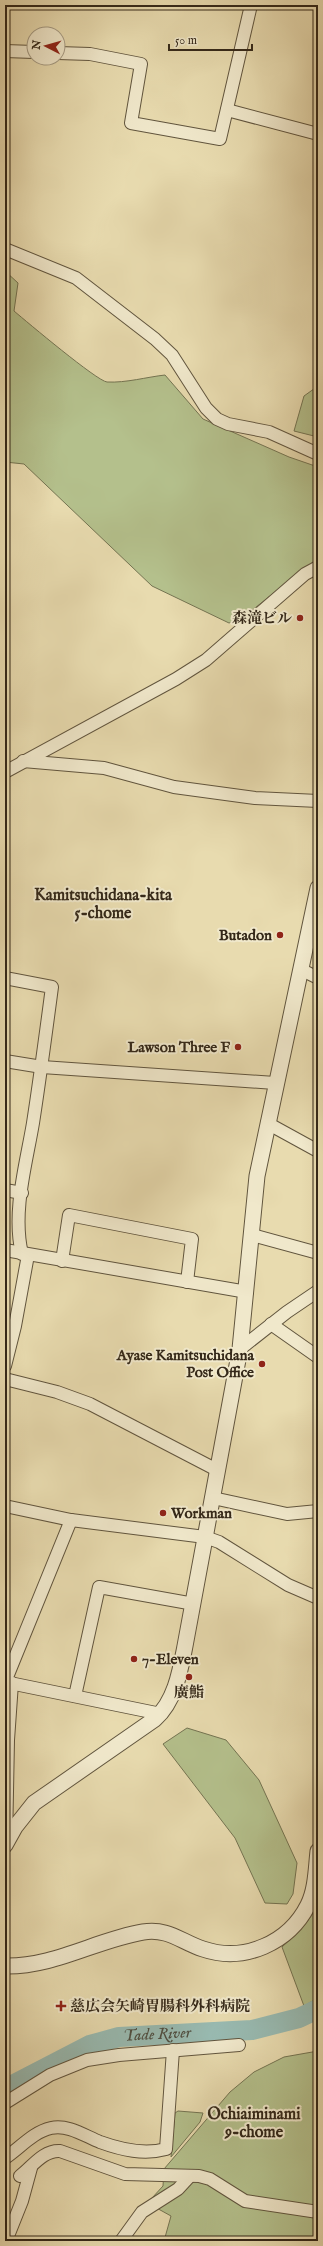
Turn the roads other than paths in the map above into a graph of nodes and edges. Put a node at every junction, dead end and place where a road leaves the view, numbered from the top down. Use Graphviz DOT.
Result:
graph roads {
  1 [pos="251,5"];
  2 [pos="5,51"];
  3 [pos="26,52"];
  4 [pos="66,53"];
  5 [pos="227,110"];
  6 [pos="318,134"];
  7 [pos="5,249"];
  8 [pos="318,454"];
  9 [pos="318,567"];
  10 [pos="24,761"];
  11 [pos="5,772"];
  12 [pos="318,801"];
  13 [pos="318,888"];
  14 [pos="300,969"];
  15 [pos="5,978"];
  16 [pos="318,978"];
  17 [pos="5,1061"];
  18 [pos="42,1067"];
  19 [pos="275,1083"];
  20 [pos="267,1123"];
  21 [pos="318,1151"];
  22 [pos="5,1190"];
  23 [pos="22,1193"];
  24 [pos="252,1235"];
  25 [pos="5,1250"];
  26 [pos="318,1253"];
  27 [pos="25,1255"];
  28 [pos="62,1261"];
  29 [pos="187,1282"];
  30 [pos="318,1291"];
  31 [pos="247,1292"];
  32 [pos="271,1324"];
  33 [pos="240,1349"];
  34 [pos="318,1357"];
  35 [pos="5,1366"];
  36 [pos="5,1379"];
  37 [pos="217,1470"];
  38 [pos="213,1498"];
  39 [pos="5,1506"];
  40 [pos="318,1511"];
  41 [pos="71,1520"];
  42 [pos="205,1538"];
  43 [pos="318,1598"];
  44 [pos="194,1604"];
  45 [pos="12,1683"];
  46 [pos="75,1696"];
  47 [pos="161,1714"];
  48 [pos="6,1799"];
  49 [pos="5,1844"];
  50 [pos="318,1851"];
  51 [pos="5,1966"];
  52 [pos="239,2045"];
  53 [pos="173,2050"];
  54 [pos="5,2102"];
  55 [pos="5,2158"];
  56 [pos="31,2168"];
  57 [pos="20,2176"];
  58 [pos="190,2176"];
  59 [pos="318,2212"];
  60 [pos="6,2241"];
  61 [pos="121,2241"];
  1 -- 5 [label="street"];
  2 -- 3 [label="street"];
  4 -- 5 [label="street"];
  5 -- 6 [label="street"];
  7 -- 8 [label="street"];
  9 -- 10 [label="street"];
  10 -- 11 [label="street"];
  10 -- 12 [label="street"];
  13 -- 14 [label="street"];
  14 -- 16 [label="street"];
  14 -- 19 [label="street"];
  15 -- 18 [label="street"];
  17 -- 18 [label="street"];
  18 -- 19 [label="street"];
  18 -- 23 [label="street"];
  19 -- 20 [label="street"];
  20 -- 21 [label="street"];
  20 -- 24 [label="street"];
  22 -- 23 [label="street"];
  23 -- 27 [label="street"];
  24 -- 26 [label="street"];
  24 -- 31 [label="street"];
  25 -- 27 [label="street"];
  27 -- 28 [label="street"];
  27 -- 35 [label="street"];
  28 -- 29 [label="street"];
  28 -- 29 [label="street"];
  29 -- 31 [label="street"];
  30 -- 32 [label="street"];
  31 -- 33 [label="street"];
  32 -- 33 [label="street"];
  32 -- 34 [label="street"];
  33 -- 37 [label="street"];
  36 -- 37 [label="street"];
  37 -- 38 [label="street"];
  38 -- 40 [label="street"];
  38 -- 42 [label="street"];
  39 -- 41 [label="street"];
  41 -- 42 [label="street"];
  41 -- 45 [label="street"];
  42 -- 43 [label="street"];
  42 -- 44 [label="street"];
  44 -- 46 [label="street"];
  44 -- 47 [label="street"];
  45 -- 46 [label="street"];
  45 -- 48 [label="street"];
  46 -- 47 [label="street"];
  47 -- 49 [label="street"];
  48 -- 49 [label="street"];
  50 -- 51 [label="street"];
  52 -- 53 [label="street"];
  53 -- 54 [label="street"];
  53 -- 55 [label="street"];
  56 -- 57 [label="street"];
  56 -- 58 [label="street"];
  56 -- 60 [label="street"];
  58 -- 59 [label="street"];
  58 -- 61 [label="street"];
}
